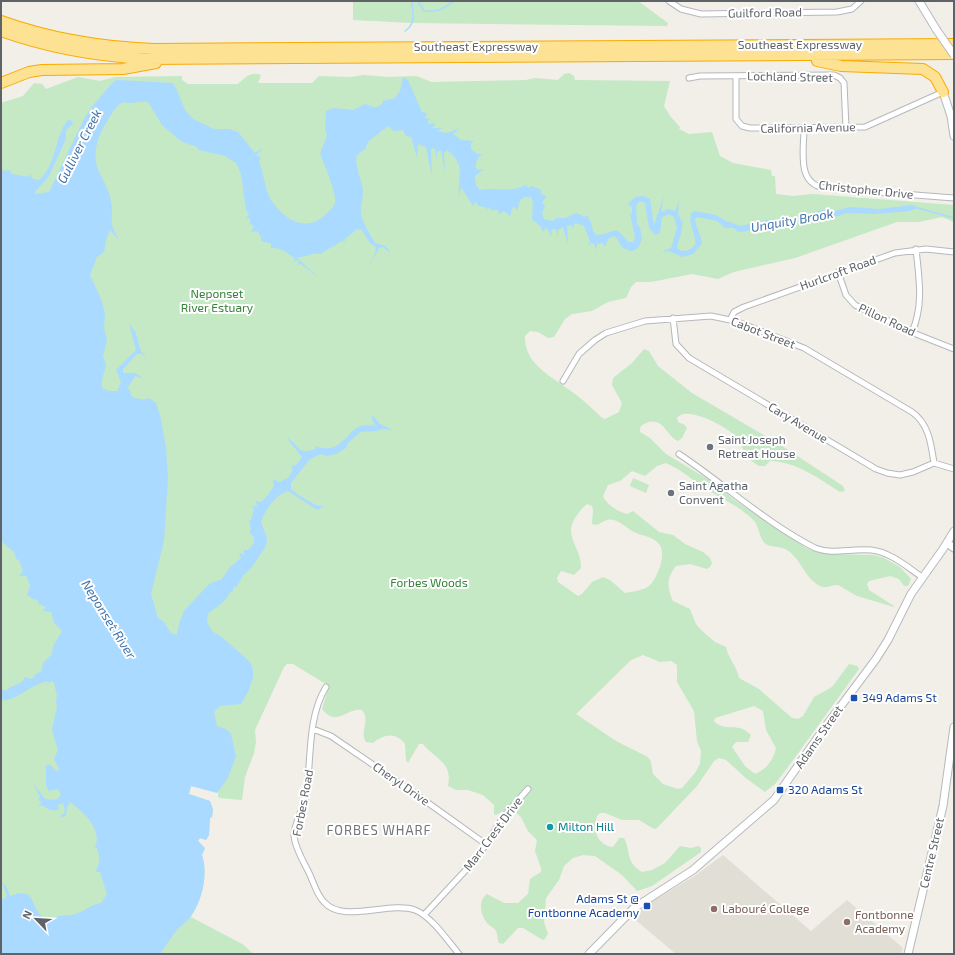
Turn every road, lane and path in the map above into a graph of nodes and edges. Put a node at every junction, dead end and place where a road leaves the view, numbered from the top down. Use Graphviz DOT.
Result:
graph roads {
  1 [pos="669,1"];
  2 [pos="861,1"];
  3 [pos="919,1"];
  4 [pos="1,21"];
  5 [pos="1,25"];
  6 [pos="1,31"];
  7 [pos="1,36"];
  8 [pos="954,44"];
  9 [pos="954,48"];
  10 [pos="954,54"];
  11 [pos="954,60"];
  12 [pos="817,61"];
  13 [pos="157,63"];
  14 [pos="736,76"];
  15 [pos="689,78"];
  16 [pos="1,83"];
  17 [pos="943,92"];
  18 [pos="952,119"];
  19 [pos="804,128"];
  20 [pos="846,128"];
  21 [pos="954,136"];
  22 [pos="954,198"];
  23 [pos="916,249"];
  24 [pos="954,252"];
  25 [pos="838,272"];
  26 [pos="673,318"];
  27 [pos="730,320"];
  28 [pos="912,332"];
  29 [pos="954,348"];
  30 [pos="563,381"];
  31 [pos="679,454"];
  32 [pos="934,463"];
  33 [pos="954,469"];
  34 [pos="954,531"];
  35 [pos="947,543"];
  36 [pos="954,548"];
  37 [pos="922,577"];
  38 [pos="326,687"];
  39 [pos="954,727"];
  40 [pos="313,729"];
  41 [pos="528,789"];
  42 [pos="487,845"];
  43 [pos="424,915"];
  44 [pos="460,954"];
  45 [pos="589,954"];
  46 [pos="908,954"];
  1 -- 2 [label="street, Guilford Road"];
  3 -- 10 [label="main road, bridge"];
  4 -- 8 [label="highway, Southeast Expressway"];
  5 -- 9 [label="highway"];
  6 -- 10 [label="highway"];
  7 -- 13 [label="highway, Southeast Expressway"];
  11 -- 12 [label="highway, Southeast Expressway"];
  12 -- 13 [label="highway, Southeast Expressway"];
  12 -- 17 [label="highway"];
  13 -- 16 [label="highway"];
  14 -- 15 [label="street, Lochland Street"];
  14 -- 19 [label="street, California Avenue"];
  14 -- 20 [label="street, Lochland Street"];
  17 -- 18 [label="main road"];
  17 -- 20 [label="street, California Avenue"];
  18 -- 21 [label="main road"];
  19 -- 20 [label="street, California Avenue"];
  19 -- 22 [label="street, Christopher Drive"];
  23 -- 24 [label="street, Hurlcroft Road"];
  23 -- 25 [label="street, Hurlcroft Road"];
  23 -- 28 [label="street"];
  25 -- 27 [label="street, Hurlcroft Road"];
  25 -- 28 [label="street, Pillon Road"];
  26 -- 27 [label="street, Cabot Street"];
  26 -- 30 [label="street, Cabot Street"];
  26 -- 32 [label="street, Cary Avenue"];
  27 -- 32 [label="street, Cabot Street"];
  28 -- 29 [label="street, Pillon Road"];
  31 -- 37 [label="street"];
  32 -- 33 [label="street"];
  34 -- 35 [label="main road, Adams Street"];
  35 -- 36 [label="main road"];
  35 -- 37 [label="main road, Adams Street"];
  37 -- 45 [label="main road, Adams Street"];
  38 -- 40 [label="street, Forbes Road"];
  39 -- 46 [label="main road, Centre Street"];
  40 -- 42 [label="street, Cheryl Drive"];
  40 -- 43 [label="street, Forbes Road"];
  41 -- 42 [label="street, Marr Crest Drive"];
  42 -- 43 [label="street, Marr Crest Drive"];
  43 -- 44 [label="street, Forbes Road"];
}
